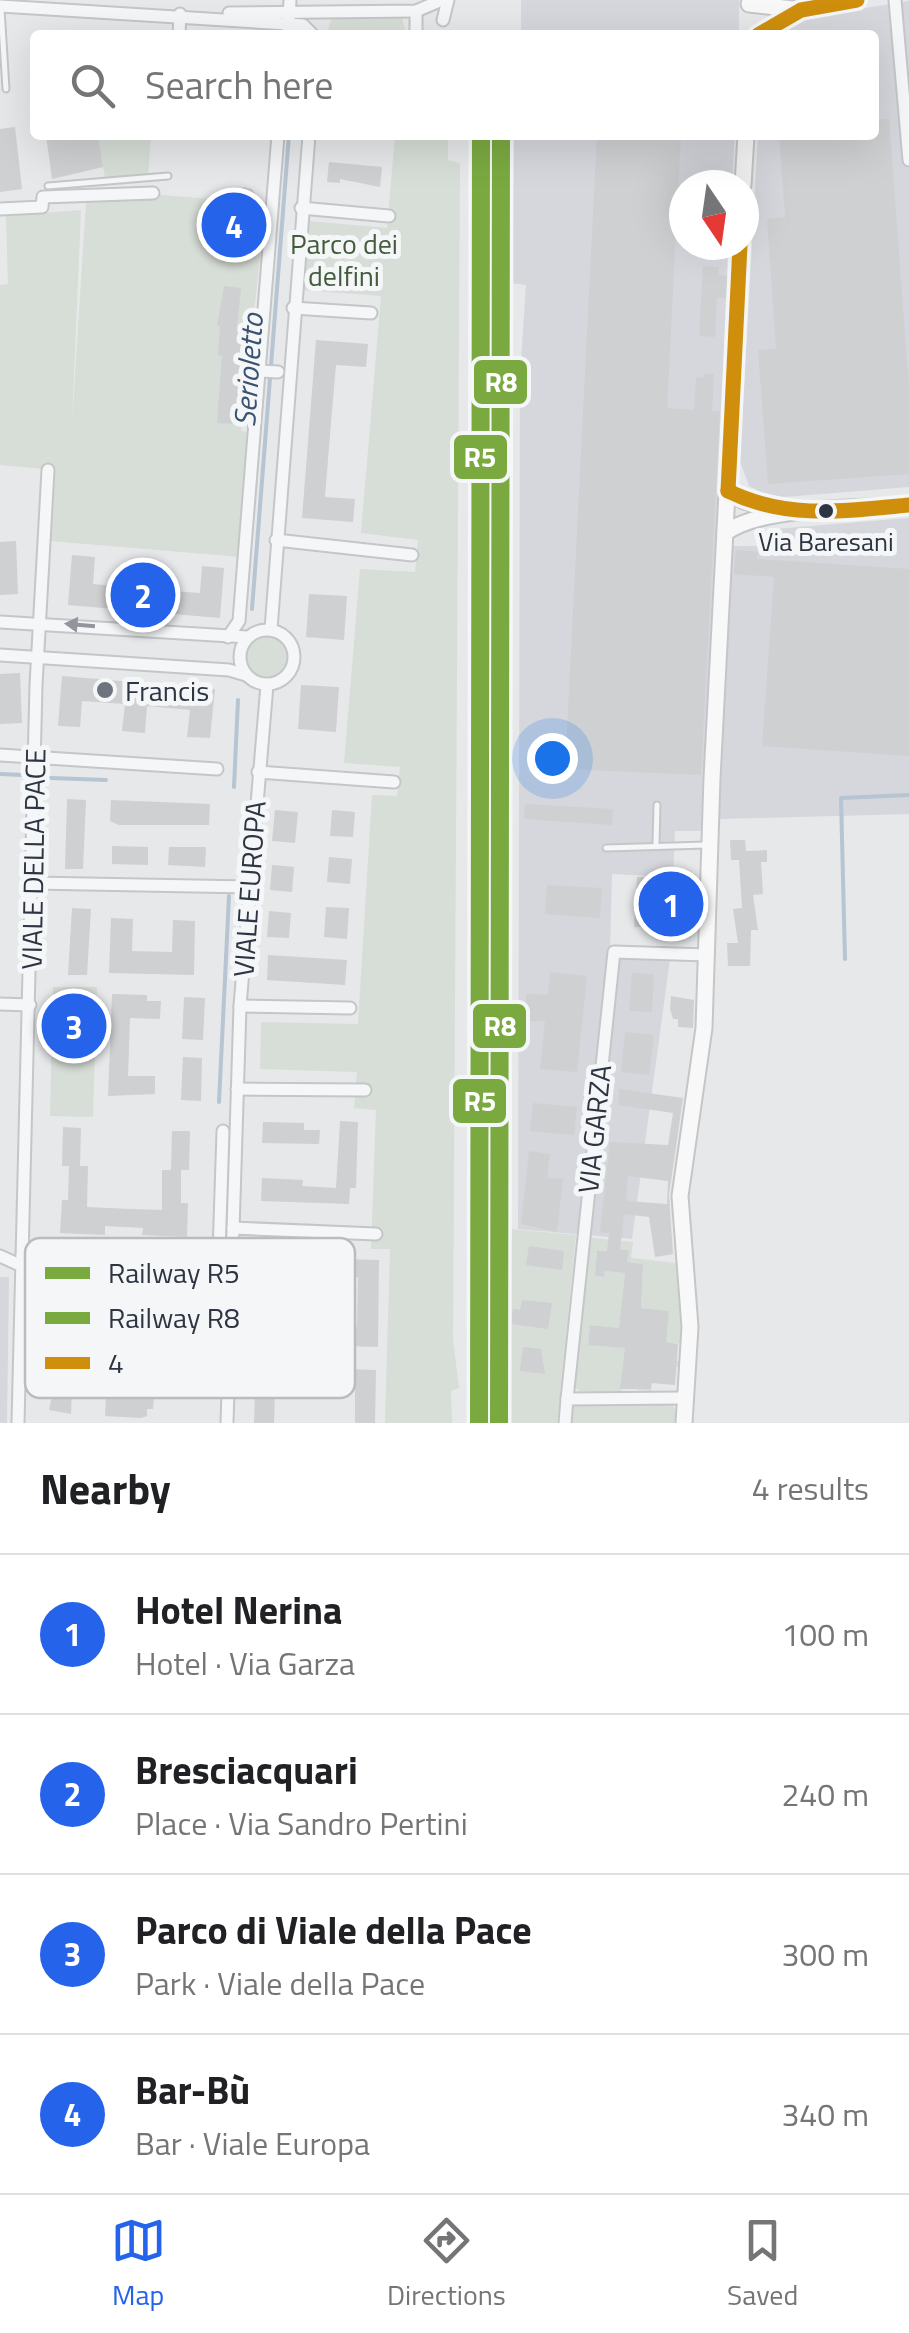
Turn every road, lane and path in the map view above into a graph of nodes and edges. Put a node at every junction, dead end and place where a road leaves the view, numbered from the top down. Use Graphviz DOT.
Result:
graph roads {
  1 [pos="445,0"];
  2 [pos="857,0"];
  3 [pos="895,0"];
  4 [pos="749,2"];
  5 [pos="1,6"];
  6 [pos="801,10"];
  7 [pos="317,11"];
  8 [pos="416,11"];
  9 [pos="180,14"];
  10 [pos="289,18"];
  11 [pos="443,20"];
  12 [pos="179,30"];
  13 [pos="315,30"];
  14 [pos="416,30"];
  15 [pos="748,30"];
  16 [pos="767,30"];
  17 [pos="904,44"];
  18 [pos="905,72"];
  19 [pos="6,90"];
  20 [pos="278,140"];
  21 [pos="308,140"];
  22 [pos="746,140"];
  23 [pos="909,160"];
  24 [pos="744,170"];
  25 [pos="168,176"];
  26 [pos="48,186"];
  27 [pos="153,193"];
  28 [pos="3,208"];
  29 [pos="301,208"];
  30 [pos="389,216"];
  31 [pos="739,260"];
  32 [pos="293,308"];
  33 [pos="371,313"];
  34 [pos="48,470"];
  35 [pos="728,491"];
  36 [pos="909,505"];
  37 [pos="796,514"];
  38 [pos="725,533"];
  39 [pos="276,540"];
  40 [pos="412,554"];
  41 [pos="0,622"];
  42 [pos="42,622"];
  43 [pos="271,629"];
  44 [pos="228,637"];
  45 [pos="248,637"];
  46 [pos="0,655"];
  47 [pos="40,656"];
  48 [pos="246,675"];
  49 [pos="267,685"];
  50 [pos="0,755"];
  51 [pos="35,757"];
  52 [pos="218,769"];
  53 [pos="258,772"];
  54 [pos="394,782"];
  55 [pos="657,805"];
  56 [pos="656,843"];
  57 [pos="709,845"];
  58 [pos="606,848"];
  59 [pos="33,882"];
  60 [pos="249,887"];
  61 [pos="707,955"];
  62 [pos="0,1004"];
  63 [pos="30,1005"];
  64 [pos="240,1006"];
  65 [pos="350,1008"];
  66 [pos="236,1089"];
  67 [pos="364,1090"];
  68 [pos="222,1132"];
  69 [pos="233,1228"];
  70 [pos="376,1234"];
  71 [pos="219,1238"];
  72 [pos="233,1238"];
  73 [pos="0,1256"];
  74 [pos="22,1261"];
  75 [pos="25,1261"];
  76 [pos="228,1398"];
  77 [pos="685,1398"];
  78 [pos="566,1400"];
  79 [pos="18,1423"];
  80 [pos="227,1423"];
  81 [pos="565,1423"];
  82 [pos="684,1423"];
  1 -- 8 [label="street"];
  1 -- 11 [label="street"];
  2 -- 6 [label="street"];
  3 -- 17 [label="street"];
  4 -- 6 [label="street"];
  4 -- 15 [label="street"];
  5 -- 9 [label="street"];
  5 -- 19 [label="lane"];
  6 -- 16 [label="street"];
  7 -- 8 [label="street"];
  7 -- 10 [label="street"];
  7 -- 13 [label="street"];
  8 -- 14 [label="street"];
  9 -- 10 [label="street"];
  9 -- 12 [label="street"];
  17 -- 18 [label="street"];
  18 -- 23 [label="street"];
  20 -- 44 [label="street"];
  21 -- 29 [label="street"];
  22 -- 24 [label="street"];
  25 -- 26 [label="lane"];
  27 -- 28 [label="street"];
  29 -- 30 [label="street"];
  29 -- 32 [label="street"];
  31 -- 35 [label="street"];
  32 -- 33 [label="street"];
  32 -- 39 [label="street"];
  34 -- 42 [label="street, VIALE DELLA PACE"];
  35 -- 37 [label="street"];
  35 -- 38 [label="street"];
  36 -- 37 [label="street"];
  37 -- 38 [label="street"];
  38 -- 57 [label="street"];
  39 -- 40 [label="street"];
  39 -- 43 [label="street"];
  41 -- 42 [label="street"];
  44 -- 42 [label="street, one-way"];
  42 -- 47 [label="street, VIALE DELLA PACE"];
  43 -- 45 [label="street"];
  43 -- 49 [label="street"];
  44 -- 45 [label="street"];
  45 -- 48 [label="street"];
  46 -- 47 [label="street"];
  47 -- 48 [label="street"];
  47 -- 51 [label="street, VIALE DELLA PACE"];
  48 -- 49 [label="street"];
  49 -- 53 [label="street, VIALE EUROPA"];
  50 -- 51 [label="street"];
  51 -- 52 [label="street"];
  51 -- 59 [label="street, VIALE DELLA PACE"];
  53 -- 54 [label="street, VIALE EUROPA"];
  53 -- 60 [label="street, VIALE EUROPA"];
  55 -- 56 [label="lane"];
  56 -- 57 [label="lane"];
  56 -- 58 [label="lane"];
  57 -- 61 [label="street"];
  59 -- 60 [label="street"];
  59 -- 63 [label="street, VIALE DELLA PACE"];
  60 -- 64 [label="street, VIALE EUROPA"];
  61 -- 77 [label="street"];
  61 -- 78 [label="street, VIA GARZA"];
  62 -- 63 [label="street"];
  63 -- 74 [label="street, VIALE DELLA PACE"];
  64 -- 65 [label="street, VIALE EUROPA"];
  64 -- 66 [label="street, VIALE EUROPA"];
  66 -- 67 [label="street"];
  66 -- 69 [label="street, VIALE EUROPA"];
  68 -- 71 [label="street"];
  69 -- 70 [label="street"];
  69 -- 72 [label="street, VIALE EUROPA"];
  73 -- 74 [label="street"];
  74 -- 75 [label="street"];
  74 -- 79 [label="street, VIALE DELLA PACE"];
  76 -- 80 [label="street, VIALE EUROPA"];
  77 -- 78 [label="street"];
  77 -- 82 [label="street"];
  78 -- 81 [label="street, VIA GARZA"];
}
